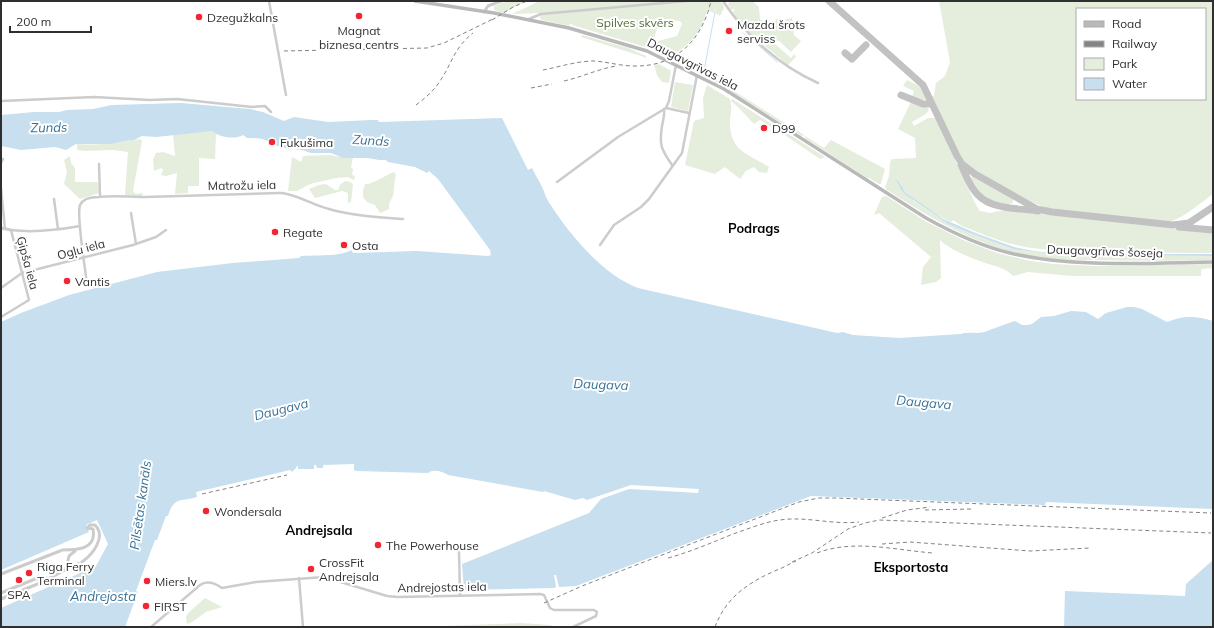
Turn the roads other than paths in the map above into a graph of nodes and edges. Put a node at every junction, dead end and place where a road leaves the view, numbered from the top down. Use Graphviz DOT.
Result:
graph roads {
  1 [pos="269,1"];
  2 [pos="415,1"];
  3 [pos="501,1"];
  4 [pos="686,1"];
  5 [pos="724,1"];
  6 [pos="432,2"];
  7 [pos="484,12"];
  8 [pos="529,19"];
  9 [pos="676,65"];
  10 [pos="697,75"];
  11 [pos="818,84"];
  12 [pos="286,95"];
  13 [pos="1,101"];
  14 [pos="665,109"];
  15 [pos="271,112"];
  16 [pos="689,114"];
  17 [pos="2,159"];
  18 [pos="1,163"];
  19 [pos="99,164"];
  20 [pos="672,165"];
  21 [pos="557,182"];
  22 [pos="1,188"];
  23 [pos="100,196"];
  24 [pos="891,196"];
  25 [pos="54,200"];
  26 [pos="131,213"];
  27 [pos="403,219"];
  28 [pos="80,226"];
  29 [pos="3,229"];
  30 [pos="58,229"];
  31 [pos="11,230"];
  32 [pos="166,230"];
  33 [pos="136,244"];
  34 [pos="600,245"];
  35 [pos="84,258"];
  36 [pos="1213,262"];
  37 [pos="22,273"];
  38 [pos="88,286"];
  39 [pos="1,288"];
  40 [pos="1,317"];
  41 [pos="76,550"];
  42 [pos="459,552"];
  43 [pos="82,562"];
  44 [pos="73,566"];
  45 [pos="66,569"];
  46 [pos="1,574"];
  47 [pos="47,578"];
  48 [pos="299,578"];
  49 [pos="1,593"];
  50 [pos="460,595"];
  51 [pos="1,599"];
  52 [pos="151,627"];
  53 [pos="303,627"];
  54 [pos="573,627"];
  1 -- 12 [label="street"];
  2 -- 6 [label="main road, Daugavgrīvas iela"];
  3 -- 7 [label="street"];
  4 -- 8 [label="street"];
  5 -- 11 [label="street"];
  6 -- 7 [label="main road, Daugavgrīvas iela"];
  7 -- 8 [label="main road, Daugavgrīvas iela"];
  8 -- 9 [label="main road, Daugavgrīvas iela"];
  9 -- 10 [label="main road, Daugavgrīvas iela"];
  9 -- 14 [label="street"];
  10 -- 16 [label="street"];
  10 -- 24 [label="main road, Daugavgrīvas iela"];
  13 -- 15 [label="street"];
  14 -- 16 [label="street"];
  14 -- 20 [label="street"];
  14 -- 21 [label="street"];
  16 -- 20 [label="street"];
  17 -- 18 [label="street"];
  19 -- 23 [label="street"];
  20 -- 34 [label="street"];
  22 -- 29 [label="street, Ģipša iela"];
  23 -- 27 [label="street, Matrožu iela"];
  23 -- 28 [label="street, Matrožu iela"];
  24 -- 36 [label="main road, Daugavgrīvas šoseja"];
  25 -- 30 [label="street"];
  26 -- 33 [label="street"];
  28 -- 30 [label="street"];
  28 -- 35 [label="street"];
  29 -- 31 [label="street"];
  30 -- 31 [label="street"];
  31 -- 37 [label="street, Ģipša iela"];
  32 -- 33 [label="street, Ogļu iela"];
  33 -- 35 [label="street, Ogļu iela"];
  35 -- 37 [label="street, Ogļu iela"];
  35 -- 38 [label="street"];
  37 -- 39 [label="street, Ogļu iela"];
  37 -- 40 [label="street, Ģipša iela"];
  41 -- 43 [label="street"];
  41 -- 45 [label="street"];
  41 -- 46 [label="street"];
  42 -- 50 [label="street"];
  44 -- 45 [label="street"];
  45 -- 47 [label="street"];
  47 -- 49 [label="street"];
  47 -- 51 [label="street"];
  48 -- 50 [label="street, Andrejostas iela"];
  48 -- 52 [label="street, Andrejostas iela"];
  48 -- 53 [label="street"];
  50 -- 54 [label="street, Andrejostas iela"];
}
